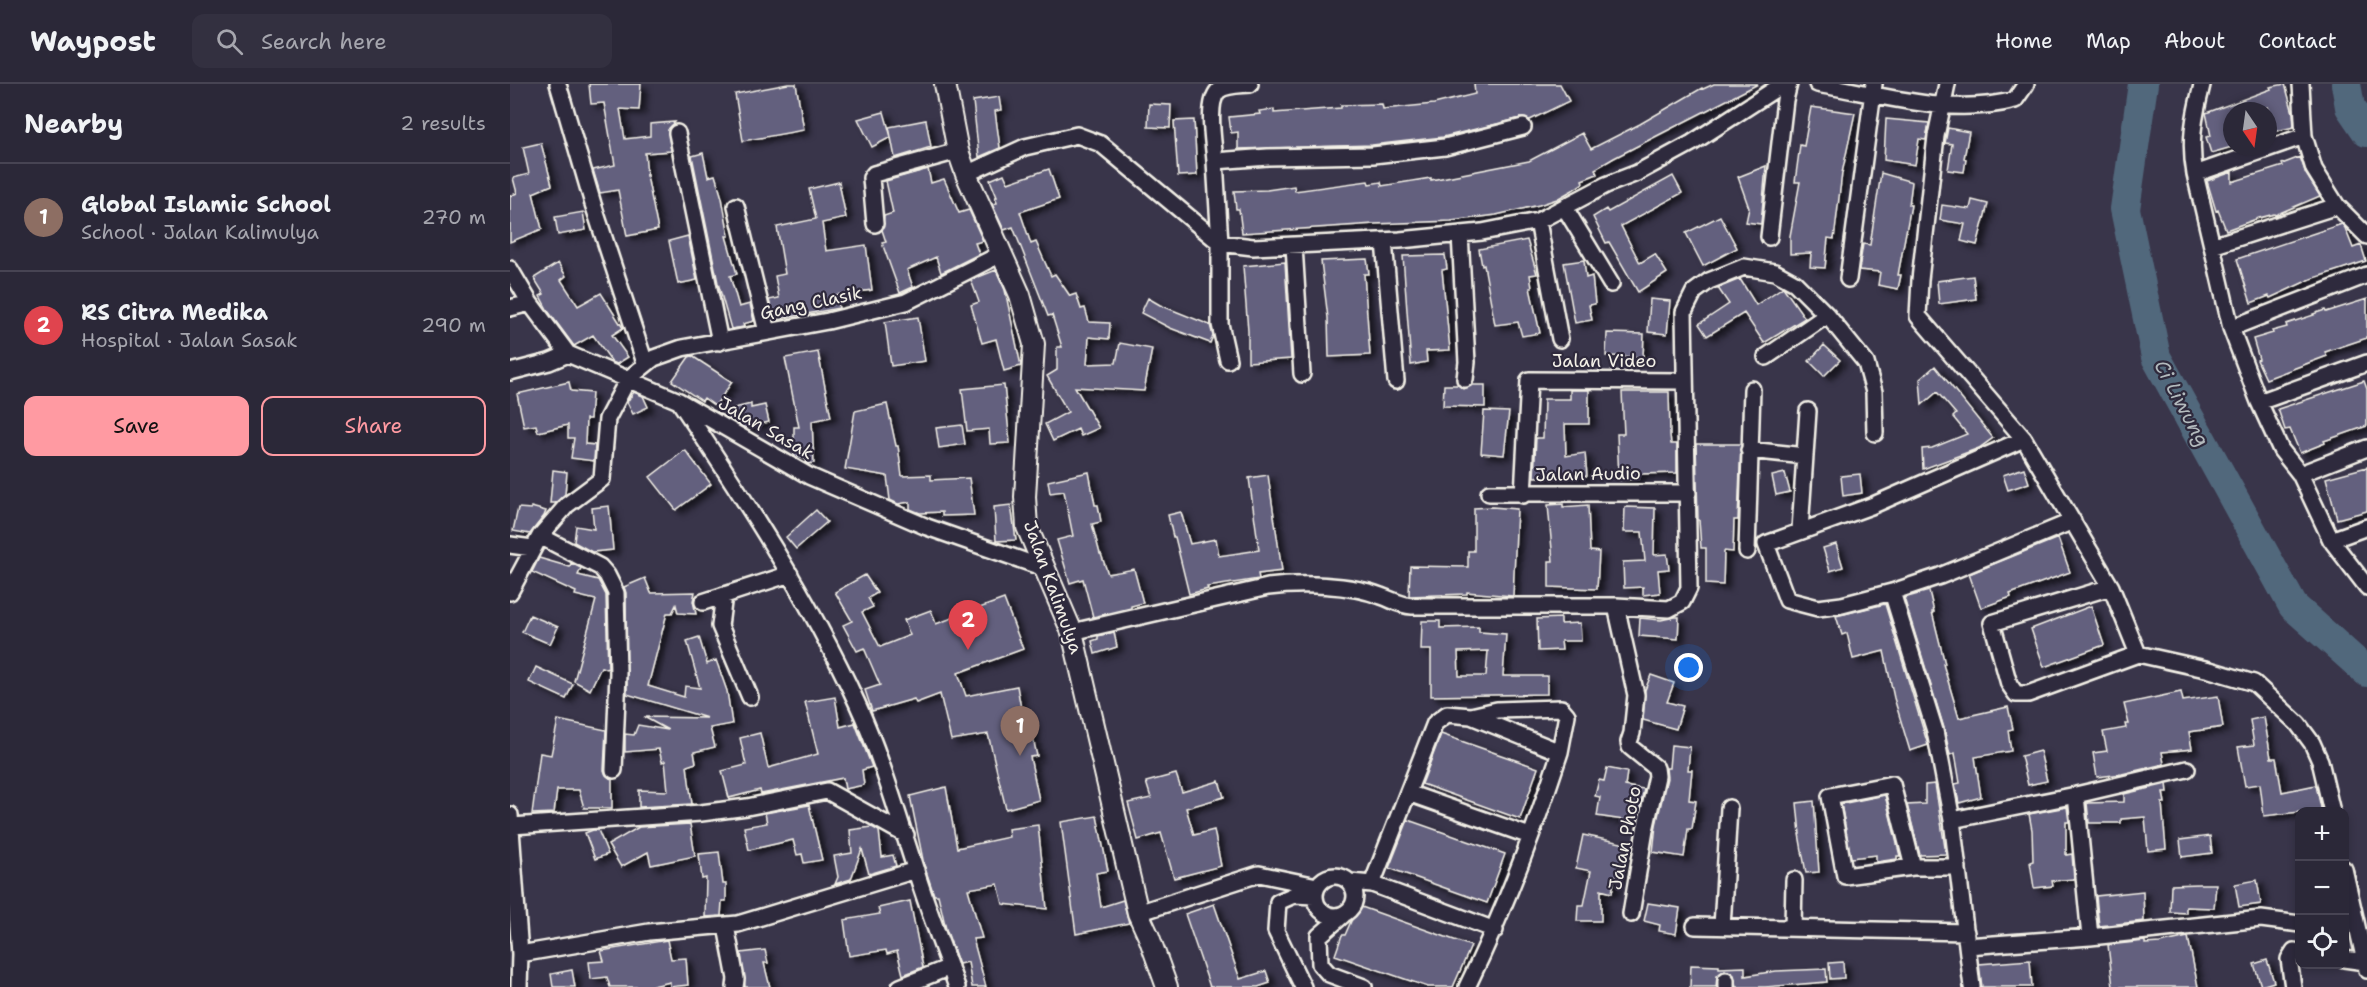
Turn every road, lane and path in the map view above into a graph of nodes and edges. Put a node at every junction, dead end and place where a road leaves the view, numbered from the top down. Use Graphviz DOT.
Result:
graph roads {
  1 [pos="558,84"];
  2 [pos="945,84"];
  3 [pos="1250,84"];
  4 [pos="1783,84"];
  5 [pos="1789,84"];
  6 [pos="1817,84"];
  7 [pos="1947,84"];
  8 [pos="2026,84"];
  9 [pos="2204,84"];
  10 [pos="2301,84"];
  11 [pos="1874,88"];
  12 [pos="1942,107"];
  13 [pos="1523,128"];
  14 [pos="677,133"];
  15 [pos="2304,135"];
  16 [pos="958,151"];
  17 [pos="1215,161"];
  18 [pos="966,174"];
  19 [pos="2195,174"];
  20 [pos="736,206"];
  21 [pos="2337,206"];
  22 [pos="1565,208"];
  23 [pos="1538,221"];
  24 [pos="875,224"];
  25 [pos="1460,234"];
  26 [pos="2367,236"];
  27 [pos="1769,237"];
  28 [pos="1384,241"];
  29 [pos="1220,243"];
  30 [pos="1294,246"];
  31 [pos="2212,246"];
  32 [pos="1001,254"];
  33 [pos="510,269"];
  34 [pos="2367,276"];
  35 [pos="1848,279"];
  36 [pos="1611,284"];
  37 [pos="531,303"];
  38 [pos="510,308"];
  39 [pos="1827,315"];
  40 [pos="2231,328"];
  41 [pos="767,332"];
  42 [pos="1560,339"];
  43 [pos="720,342"];
  44 [pos="568,354"];
  45 [pos="1766,357"];
  46 [pos="1228,360"];
  47 [pos="645,363"];
  48 [pos="2367,363"];
  49 [pos="510,372"];
  50 [pos="1302,375"];
  51 [pos="628,379"];
  52 [pos="1465,379"];
  53 [pos="1396,381"];
  54 [pos="1685,381"];
  55 [pos="1752,389"];
  56 [pos="680,401"];
  57 [pos="2259,402"];
  58 [pos="1808,411"];
  59 [pos="1875,433"];
  60 [pos="2024,439"];
  61 [pos="2367,448"];
  62 [pos="1749,450"];
  63 [pos="1805,456"];
  64 [pos="2300,474"];
  65 [pos="1489,493"];
  66 [pos="1688,493"];
  67 [pos="1523,495"];
  68 [pos="2073,521"];
  69 [pos="2367,527"];
  70 [pos="1800,530"];
  71 [pos="2331,540"];
  72 [pos="536,542"];
  73 [pos="510,545"];
  74 [pos="1747,551"];
  75 [pos="1044,568"];
  76 [pos="790,574"];
  77 [pos="2111,587"];
  78 [pos="2367,587"];
  79 [pos="510,592"];
  80 [pos="1892,592"];
  81 [pos="723,596"];
  82 [pos="703,602"];
  83 [pos="1616,606"];
  84 [pos="1072,632"];
  85 [pos="2138,654"];
  86 [pos="750,697"];
  87 [pos="1471,716"];
  88 [pos="1560,752"];
  89 [pos="2187,769"];
  90 [pos="614,770"];
  91 [pos="1408,793"];
  92 [pos="2076,795"];
  93 [pos="2331,807"];
  94 [pos="1729,808"];
  95 [pos="511,820"];
  96 [pos="1952,820"];
  97 [pos="906,835"];
  98 [pos="1530,836"];
  99 [pos="1913,867"];
  100 [pos="1958,867"];
  101 [pos="916,870"];
  102 [pos="1794,880"];
  103 [pos="1350,882"];
  104 [pos="1372,884"];
  105 [pos="2349,888"];
  106 [pos="1316,891"];
  107 [pos="513,913"];
  108 [pos="1138,913"];
  109 [pos="1630,914"];
  110 [pos="1343,915"];
  111 [pos="2295,923"];
  112 [pos="726,926"];
  113 [pos="1695,926"];
  114 [pos="1722,927"];
  115 [pos="1793,928"];
  116 [pos="1495,930"];
  117 [pos="2090,937"];
  118 [pos="1966,939"];
  119 [pos="2349,941"];
  120 [pos="2364,944"];
  121 [pos="2295,951"];
  122 [pos="520,954"];
  123 [pos="2349,961"];
  124 [pos="2366,966"];
  125 [pos="950,968"];
  126 [pos="519,987"];
  127 [pos="735,987"];
  128 [pos="900,987"];
  129 [pos="957,987"];
  130 [pos="1167,987"];
  131 [pos="1303,987"];
  132 [pos="1364,987"];
  133 [pos="1467,987"];
  134 [pos="1972,987"];
  135 [pos="2293,987"];
  1 -- 47 [label="street"];
  2 -- 16 [label="street, Jalan Kalimulya"];
  3 -- 17 [label="street"];
  4 -- 22 [label="street"];
  5 -- 27 [label="street"];
  6 -- 11 [label="street"];
  7 -- 12 [label="street"];
  8 -- 12 [label="street"];
  9 -- 19 [label="street"];
  10 -- 15 [label="street"];
  11 -- 12 [label="street"];
  11 -- 35 [label="street"];
  12 -- 60 [label="street"];
  13 -- 17 [label="street"];
  14 -- 43 [label="street"];
  15 -- 19 [label="street"];
  15 -- 21 [label="street"];
  16 -- 18 [label="street, Jalan Kalimulya"];
  16 -- 24 [label="street"];
  17 -- 29 [label="street"];
  18 -- 29 [label="street"];
  18 -- 32 [label="street, Jalan Kalimulya"];
  19 -- 31 [label="street"];
  20 -- 41 [label="street"];
  21 -- 26 [label="street"];
  21 -- 31 [label="street"];
  22 -- 23 [label="street"];
  22 -- 36 [label="street"];
  23 -- 25 [label="street"];
  23 -- 42 [label="street"];
  25 -- 28 [label="street"];
  25 -- 52 [label="street"];
  28 -- 30 [label="street"];
  28 -- 53 [label="street"];
  29 -- 30 [label="street"];
  29 -- 46 [label="street"];
  30 -- 50 [label="street"];
  31 -- 40 [label="street"];
  32 -- 41 [label="street, Gang Clasik"];
  32 -- 75 [label="street, Jalan Kalimulya"];
  33 -- 37 [label="street"];
  34 -- 40 [label="street"];
  37 -- 38 [label="street"];
  37 -- 44 [label="street"];
  39 -- 45 [label="street"];
  39 -- 54 [label="street"];
  39 -- 59 [label="street"];
  40 -- 57 [label="street"];
  41 -- 43 [label="street, Gang Clasik"];
  43 -- 47 [label="street, Gang Clasik"];
  44 -- 49 [label="street"];
  44 -- 51 [label="street, Jalan Sasak"];
  47 -- 51 [label="street, Gang Clasik"];
  48 -- 57 [label="street"];
  51 -- 56 [label="street, Jalan Sasak"];
  51 -- 72 [label="street, Gang Clasik"];
  54 -- 66 [label="street"];
  54 -- 67 [label="street, Jalan Video"];
  55 -- 62 [label="street"];
  56 -- 75 [label="street, Jalan Sasak"];
  56 -- 76 [label="street"];
  57 -- 64 [label="street"];
  58 -- 63 [label="street"];
  60 -- 68 [label="street"];
  60 -- 70 [label="street"];
  61 -- 64 [label="street"];
  62 -- 63 [label="street"];
  62 -- 74 [label="street"];
  63 -- 70 [label="street"];
  64 -- 71 [label="street"];
  65 -- 67 [label="street, Jalan Audio"];
  66 -- 67 [label="street, Jalan Audio"];
  66 -- 83 [label="street"];
  68 -- 77 [label="street"];
  68 -- 80 [label="street"];
  69 -- 71 [label="street"];
  70 -- 80 [label="street"];
  71 -- 78 [label="street"];
  72 -- 73 [label="street"];
  72 -- 79 [label="street, Gang Clasik"];
  72 -- 90 [label="street"];
  75 -- 84 [label="street, Jalan Kalimulya"];
  76 -- 81 [label="street"];
  76 -- 97 [label="street"];
  77 -- 85 [label="street"];
  77 -- 85 [label="street"];
  80 -- 96 [label="street"];
  81 -- 82 [label="street"];
  81 -- 86 [label="street"];
  83 -- 84 [label="street"];
  83 -- 109 [label="street, Jalan Photo"];
  84 -- 108 [label="street, Jalan Kalimulya"];
  85 -- 93 [label="street"];
  87 -- 88 [label="street"];
  87 -- 88 [label="street"];
  87 -- 91 [label="street"];
  88 -- 98 [label="street"];
  89 -- 92 [label="street"];
  91 -- 98 [label="street"];
  91 -- 104 [label="street"];
  92 -- 96 [label="street"];
  92 -- 117 [label="street"];
  94 -- 114 [label="street"];
  95 -- 97 [label="street"];
  95 -- 107 [label="street"];
  96 -- 100 [label="street"];
  97 -- 101 [label="street"];
  98 -- 116 [label="street"];
  99 -- 99 [label="street"];
  99 -- 100 [label="street"];
  100 -- 118 [label="street"];
  101 -- 112 [label="street"];
  101 -- 125 [label="street"];
  102 -- 115 [label="street"];
  103 -- 104 [label="street"];
  103 -- 106 [label="street"];
  103 -- 110 [label="street"];
  104 -- 116 [label="street"];
  105 -- 120 [label="street"];
  106 -- 108 [label="street"];
  106 -- 110 [label="street"];
  106 -- 131 [label="street"];
  107 -- 122 [label="street"];
  108 -- 130 [label="street, Jalan Kalimulya"];
  110 -- 132 [label="street"];
  111 -- 117 [label="street"];
  112 -- 122 [label="street"];
  112 -- 127 [label="street"];
  113 -- 114 [label="street"];
  114 -- 115 [label="street"];
  115 -- 118 [label="street"];
  116 -- 133 [label="street"];
  117 -- 118 [label="street"];
  118 -- 134 [label="street"];
  119 -- 120 [label="street"];
  120 -- 124 [label="street"];
  121 -- 135 [label="street"];
  122 -- 126 [label="street"];
  123 -- 124 [label="street"];
  125 -- 128 [label="street"];
  125 -- 129 [label="street"];
}
